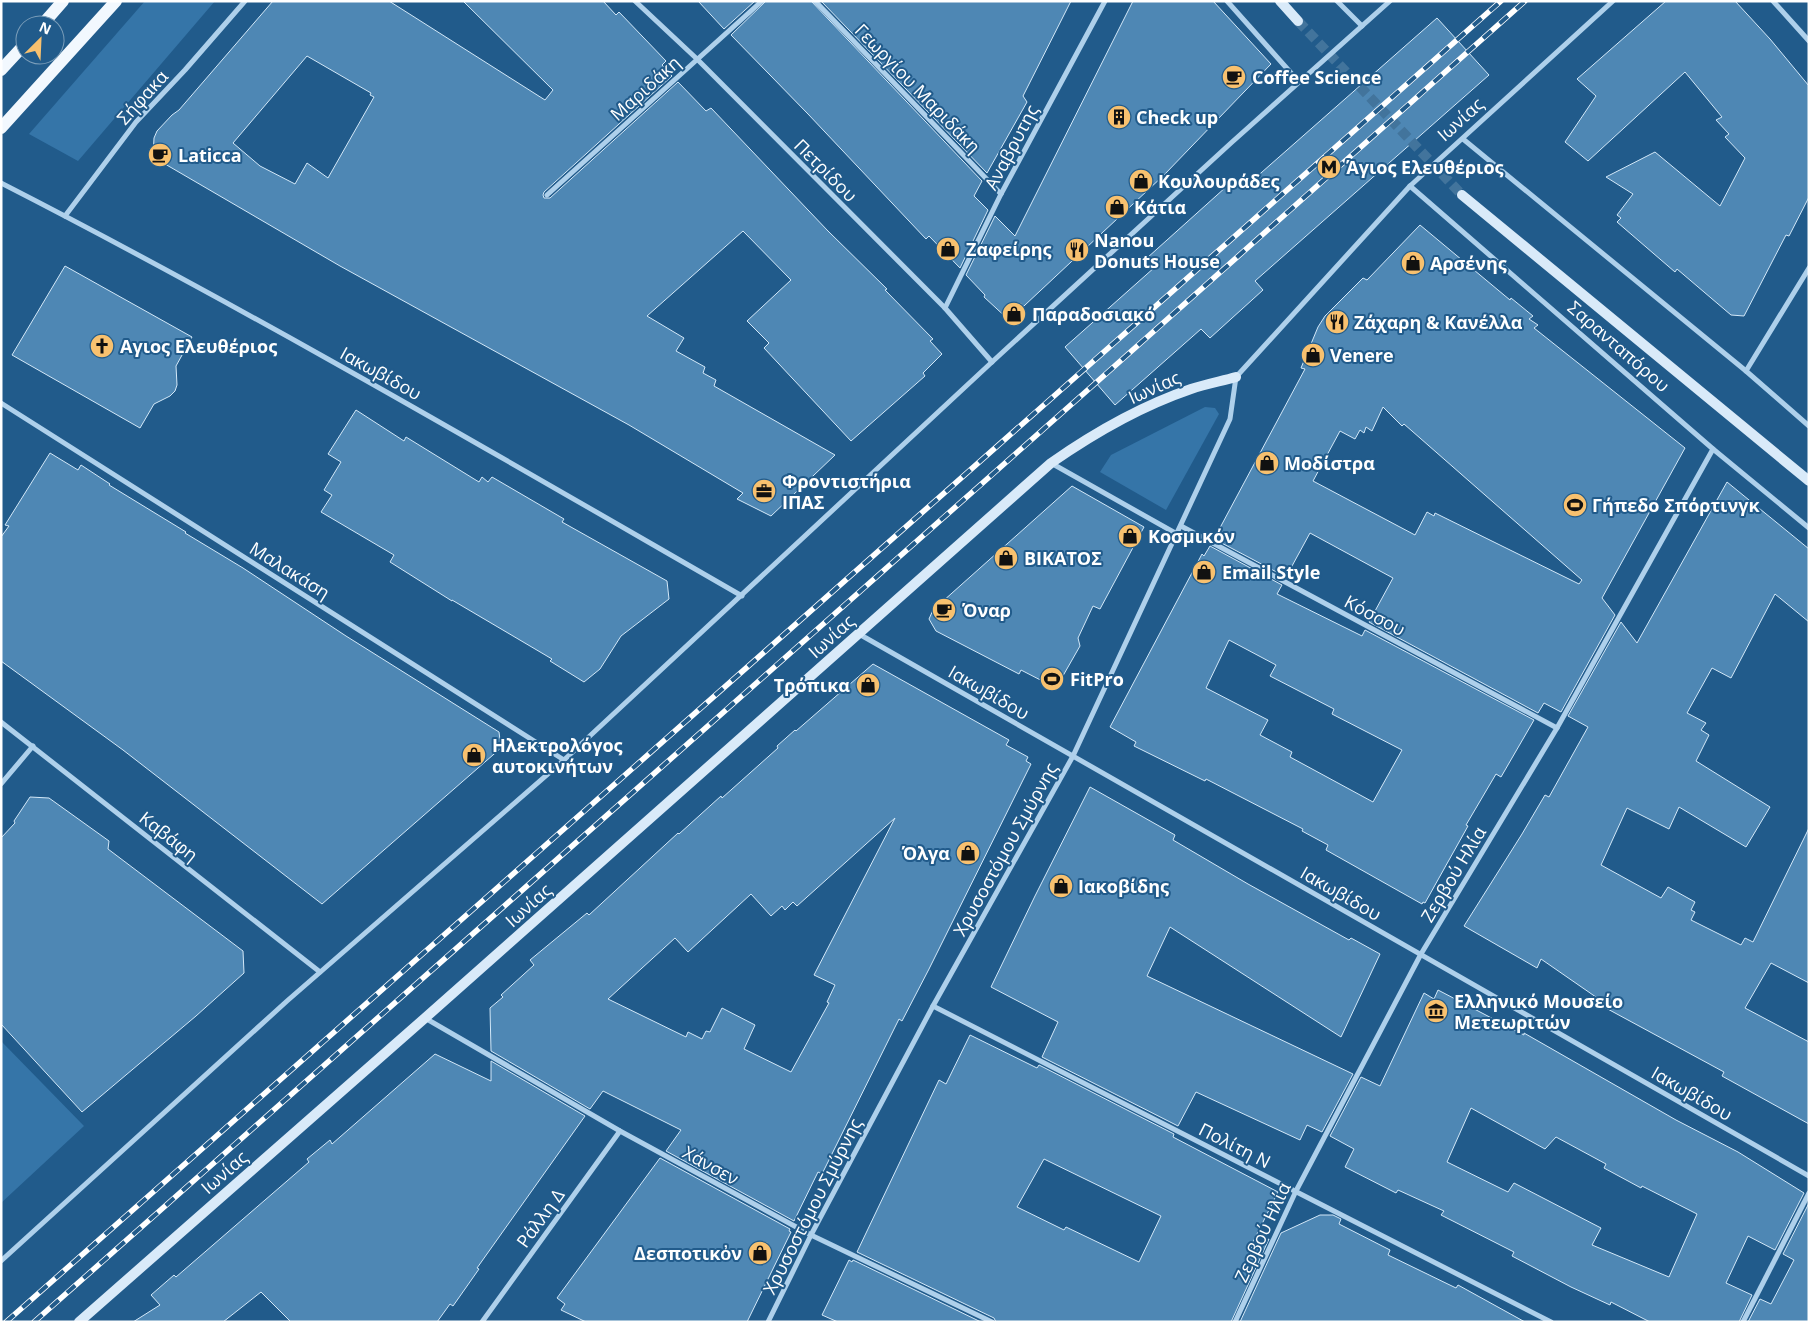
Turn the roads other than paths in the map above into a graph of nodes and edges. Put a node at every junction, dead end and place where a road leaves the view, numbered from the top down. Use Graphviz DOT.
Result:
graph roads {
  1 [pos="63,1"];
  2 [pos="116,1"];
  3 [pos="245,1"];
  4 [pos="636,1"];
  5 [pos="762,1"];
  6 [pos="815,1"];
  7 [pos="1105,1"];
  8 [pos="1227,1"];
  9 [pos="1280,1"];
  10 [pos="1338,1"];
  11 [pos="1390,1"];
  12 [pos="1613,1"];
  13 [pos="1773,1"];
  14 [pos="51,15"];
  15 [pos="1298,21"];
  16 [pos="1362,26"];
  17 [pos="1809,40"];
  18 [pos="15,55"];
  19 [pos="697,59"];
  20 [pos="1,70"];
  21 [pos="1299,82"];
  22 [pos="1,128"];
  23 [pos="1463,139"];
  24 [pos="1,183"];
  25 [pos="1410,186"];
  26 [pos="1001,194"];
  27 [pos="547,195"];
  28 [pos="1462,195"];
  29 [pos="65,216"];
  30 [pos="1809,268"];
  31 [pos="945,308"];
  32 [pos="992,362"];
  33 [pos="1746,371"];
  34 [pos="1236,377"];
  35 [pos="1,403"];
  36 [pos="1809,426"];
  37 [pos="1713,449"];
  38 [pos="1051,464"];
  39 [pos="1809,481"];
  40 [pos="1181,526"];
  41 [pos="1809,528"];
  42 [pos="1177,534"];
  43 [pos="742,596"];
  44 [pos="859,634"];
  45 [pos="1,722"];
  46 [pos="1557,728"];
  47 [pos="33,746"];
  48 [pos="1073,756"];
  49 [pos="564,760"];
  50 [pos="1,784"];
  51 [pos="1421,954"];
  52 [pos="320,972"];
  53 [pos="933,1006"];
  54 [pos="425,1018"];
  55 [pos="620,1131"];
  56 [pos="1809,1176"];
  57 [pos="1296,1191"];
  58 [pos="1809,1193"];
  59 [pos="811,1235"];
  60 [pos="1,1261"];
  61 [pos="79,1322"];
  62 [pos="482,1322"];
  63 [pos="768,1322"];
  64 [pos="992,1322"];
  65 [pos="1234,1322"];
  66 [pos="1551,1322"];
  67 [pos="1743,1322"];
  1 -- 14 [label="main road"];
  2 -- 22 [label="main road"];
  3 -- 29 [label="street, Σήφακα"];
  4 -- 19 [label="street, Πετρίδου"];
  5 -- 19 [label="street, Μαριδάκη"];
  6 -- 26 [label="street, Γεωργίου Μαριδάκη"];
  7 -- 26 [label="street, Αναβρυτης"];
  8 -- 21 [label="street"];
  9 -- 15 [label="street"];
  10 -- 16 [label="street"];
  11 -- 16 [label="street"];
  12 -- 23 [label="street, Ιωνίας"];
  13 -- 17 [label="street"];
  16 -- 21 [label="street"];
  18 -- 20 [label="main road"];
  19 -- 27 [label="street, Μαριδάκη"];
  19 -- 31 [label="street, Πετρίδου"];
  21 -- 32 [label="street"];
  23 -- 25 [label="street, Ιωνίας"];
  23 -- 33 [label="street"];
  24 -- 29 [label="street, Ιακωβίδου"];
  25 -- 34 [label="street, Ιωνίας"];
  25 -- 37 [label="street, Σαρανταπόρου"];
  26 -- 31 [label="street, Αναβρυτης"];
  28 -- 39 [label="street, Σαρανταπόρου"];
  29 -- 43 [label="street, Ιακωβίδου"];
  30 -- 33 [label="street"];
  31 -- 32 [label="street, Πετρίδου"];
  32 -- 43 [label="street"];
  33 -- 36 [label="street"];
  34 -- 38 [label="street, Ιωνίας"];
  34 -- 40 [label="street, Χρυσοστόμου Σμύρνης"];
  35 -- 49 [label="street, Μαλακάση"];
  37 -- 41 [label="street, Σαρανταπόρου"];
  37 -- 46 [label="street, Ζερβού Ηλία"];
  38 -- 42 [label="street"];
  38 -- 44 [label="street, Ιωνίας"];
  40 -- 42 [label="street, Χρυσοστόμου Σμύρνης"];
  40 -- 46 [label="street, Κόσσου"];
  42 -- 48 [label="street, Χρυσοστόμου Σμύρνης"];
  43 -- 49 [label="street"];
  44 -- 48 [label="street, Ιακωβίδου"];
  44 -- 54 [label="street, Ιωνίας"];
  45 -- 47 [label="street, Καβάφη"];
  46 -- 51 [label="street, Ζερβού Ηλία"];
  47 -- 50 [label="street"];
  47 -- 52 [label="street, Καβάφη"];
  48 -- 51 [label="street, Ιακωβίδου"];
  48 -- 53 [label="street, Χρυσοστόμου Σμύρνης"];
  49 -- 52 [label="street"];
  51 -- 56 [label="street, Ιακωβίδου"];
  51 -- 57 [label="street, Ζερβού Ηλία"];
  52 -- 60 [label="street"];
  53 -- 57 [label="street, Πολίτη Ν"];
  53 -- 59 [label="street, Χρυσοστόμου Σμύρνης"];
  54 -- 55 [label="street, Χάνσεν"];
  54 -- 61 [label="street, Ιωνίας"];
  55 -- 59 [label="street, Χάνσεν"];
  55 -- 62 [label="street, Ράλλη Δ"];
  57 -- 65 [label="street, Ζερβού Ηλία"];
  57 -- 66 [label="street, Πολίτη Ν"];
  58 -- 67 [label="street"];
  59 -- 63 [label="street, Χρυσοστόμου Σμύρνης"];
  59 -- 64 [label="street, Χάνσεν"];
}
